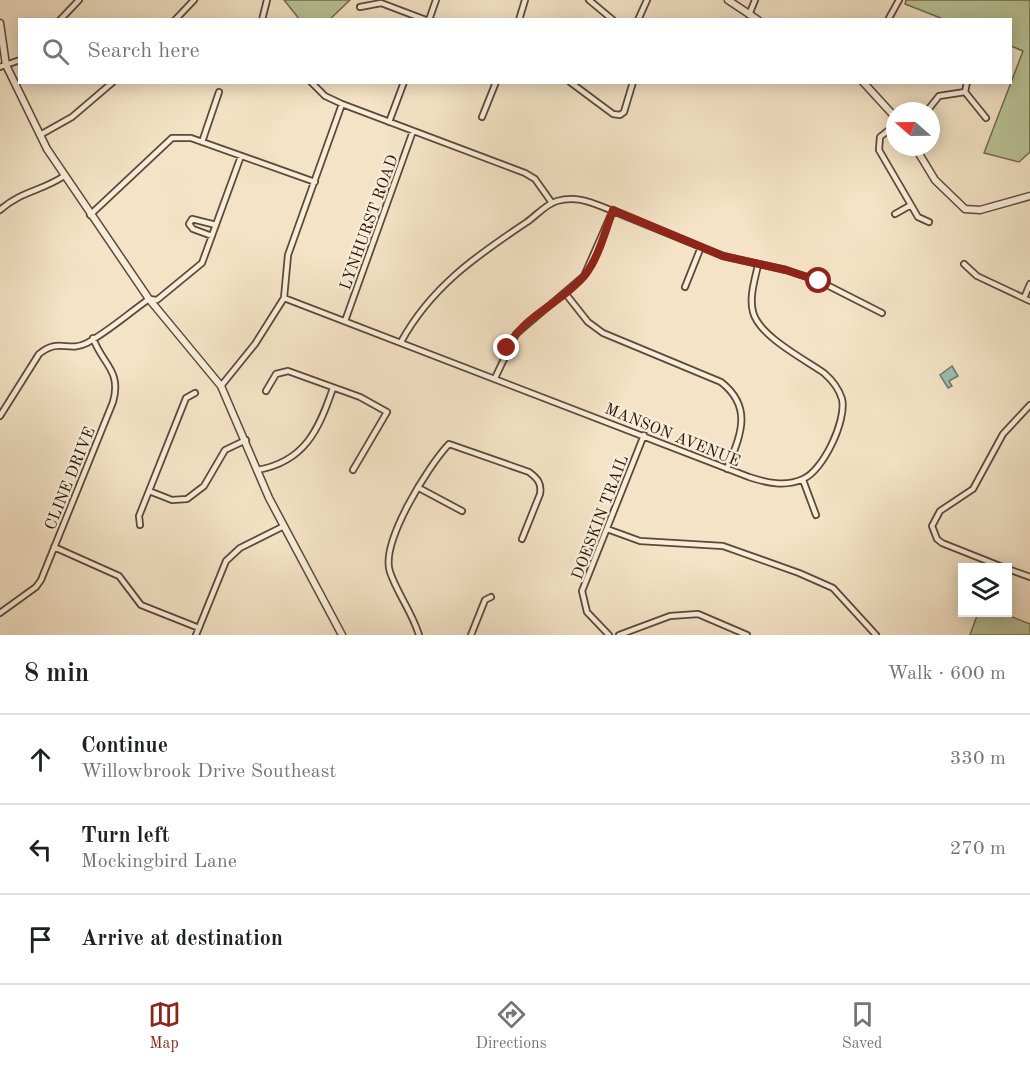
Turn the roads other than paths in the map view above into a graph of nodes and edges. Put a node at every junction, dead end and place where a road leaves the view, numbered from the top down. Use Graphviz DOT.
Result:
graph roads {
  1 [pos="79,0"];
  2 [pos="194,0"];
  3 [pos="267,0"];
  4 [pos="436,0"];
  5 [pos="525,0"];
  6 [pos="589,0"];
  7 [pos="647,0"];
  8 [pos="728,0"];
  9 [pos="755,0"];
  10 [pos="899,0"];
  11 [pos="360,7"];
  12 [pos="749,15"];
  13 [pos="62,18"];
  14 [pos="177,18"];
  15 [pos="262,18"];
  16 [pos="422,18"];
  17 [pos="428,18"];
  18 [pos="520,18"];
  19 [pos="612,18"];
  20 [pos="639,18"];
  21 [pos="754,18"];
  22 [pos="889,18"];
  23 [pos="0,23"];
  24 [pos="18,61"];
  25 [pos="3,66"];
  26 [pos="111,84"];
  27 [pos="313,84"];
  28 [pos="403,84"];
  29 [pos="495,84"];
  30 [pos="573,84"];
  31 [pos="632,84"];
  32 [pos="865,84"];
  33 [pos="967,84"];
  34 [pos="219,92"];
  35 [pos="965,92"];
  36 [pos="934,102"];
  37 [pos="342,104"];
  38 [pos="886,107"];
  39 [pos="482,117"];
  40 [pos="986,118"];
  41 [pos="389,122"];
  42 [pos="413,131"];
  43 [pos="886,131"];
  44 [pos="40,135"];
  45 [pos="202,142"];
  46 [pos="241,156"];
  47 [pos="920,156"];
  48 [pos="64,176"];
  49 [pos="315,182"];
  50 [pos="1030,196"];
  51 [pos="552,202"];
  52 [pos="911,205"];
  53 [pos="0,210"];
  54 [pos="613,210"];
  55 [pos="895,214"];
  56 [pos="90,215"];
  57 [pos="930,222"];
  58 [pos="216,225"];
  59 [pos="212,236"];
  60 [pos="701,247"];
  61 [pos="964,264"];
  62 [pos="758,265"];
  63 [pos="1030,284"];
  64 [pos="685,287"];
  65 [pos="565,293"];
  66 [pos="284,298"];
  67 [pos="1024,298"];
  68 [pos="149,299"];
  69 [pos="1030,301"];
  70 [pos="882,313"];
  71 [pos="345,321"];
  72 [pos="93,338"];
  73 [pos="401,342"];
  74 [pos="495,378"];
  75 [pos="221,386"];
  76 [pos="333,388"];
  77 [pos="266,391"];
  78 [pos="195,393"];
  79 [pos="1030,405"];
  80 [pos="0,416"];
  81 [pos="644,435"];
  82 [pos="246,440"];
  83 [pos="727,469"];
  84 [pos="257,470"];
  85 [pos="353,470"];
  86 [pos="803,480"];
  87 [pos="419,488"];
  88 [pos="149,491"];
  89 [pos="462,511"];
  90 [pos="816,515"];
  91 [pos="140,525"];
  92 [pos="284,526"];
  93 [pos="607,529"];
  94 [pos="522,539"];
  95 [pos="54,547"];
  96 [pos="993,563"];
  97 [pos="1012,570"];
  98 [pos="1030,577"];
  99 [pos="491,597"];
  100 [pos="0,613"];
  101 [pos="199,628"];
  102 [pos="196,635"];
  103 [pos="342,635"];
  104 [pos="419,635"];
  105 [pos="471,635"];
  106 [pos="609,635"];
  107 [pos="619,635"];
  108 [pos="747,635"];
  109 [pos="876,635"];
  1 -- 13 [label="street"];
  2 -- 14 [label="street"];
  3 -- 15 [label="street"];
  4 -- 17 [label="street"];
  5 -- 18 [label="street"];
  6 -- 19 [label="street"];
  7 -- 20 [label="street"];
  8 -- 12 [label="street"];
  9 -- 12 [label="street"];
  10 -- 22 [label="street"];
  11 -- 16 [label="street"];
  12 -- 21 [label="street"];
  23 -- 25 [label="street"];
  24 -- 25 [label="street"];
  25 -- 44 [label="street"];
  26 -- 44 [label="street"];
  27 -- 37 [label="street"];
  28 -- 41 [label="street"];
  29 -- 39 [label="street"];
  30 -- 31 [label="street"];
  32 -- 38 [label="street"];
  33 -- 35 [label="street"];
  34 -- 45 [label="street"];
  35 -- 36 [label="street"];
  35 -- 40 [label="street"];
  37 -- 41 [label="street"];
  37 -- 49 [label="street"];
  41 -- 42 [label="street"];
  42 -- 51 [label="street"];
  42 -- 71 [label="street, LYNHURST ROAD"];
  43 -- 52 [label="street"];
  44 -- 48 [label="street"];
  45 -- 46 [label="street"];
  45 -- 56 [label="street"];
  46 -- 49 [label="street"];
  46 -- 58 [label="street"];
  47 -- 50 [label="street"];
  48 -- 53 [label="street"];
  48 -- 56 [label="street"];
  49 -- 66 [label="street"];
  51 -- 54 [label="street"];
  51 -- 73 [label="street"];
  52 -- 55 [label="street"];
  52 -- 57 [label="street"];
  54 -- 60 [label="street"];
  54 -- 65 [label="street"];
  56 -- 68 [label="street"];
  58 -- 59 [label="street"];
  58 -- 59 [label="street"];
  59 -- 68 [label="street"];
  60 -- 62 [label="street"];
  60 -- 64 [label="street"];
  61 -- 67 [label="street"];
  62 -- 70 [label="street"];
  62 -- 86 [label="street"];
  63 -- 67 [label="street"];
  65 -- 74 [label="street"];
  65 -- 83 [label="street"];
  66 -- 71 [label="street, MANSON AVENUE"];
  66 -- 75 [label="street"];
  67 -- 69 [label="street"];
  68 -- 72 [label="street"];
  68 -- 75 [label="street"];
  71 -- 73 [label="street, MANSON AVENUE"];
  72 -- 80 [label="street"];
  72 -- 95 [label="street, CLINE DRIVE"];
  73 -- 74 [label="street, MANSON AVENUE"];
  74 -- 81 [label="street, MANSON AVENUE"];
  75 -- 82 [label="street"];
  76 -- 77 [label="street"];
  76 -- 84 [label="street"];
  76 -- 85 [label="street"];
  78 -- 88 [label="street"];
  79 -- 96 [label="street"];
  81 -- 83 [label="street, MANSON AVENUE"];
  81 -- 93 [label="street, DOESKIN TRAIL"];
  82 -- 84 [label="street"];
  82 -- 88 [label="street"];
  83 -- 86 [label="street, MANSON AVENUE"];
  84 -- 92 [label="street"];
  86 -- 90 [label="street"];
  87 -- 89 [label="street"];
  87 -- 94 [label="street"];
  87 -- 104 [label="street"];
  88 -- 91 [label="street"];
  92 -- 101 [label="street"];
  92 -- 103 [label="street"];
  93 -- 106 [label="street, DOESKIN TRAIL"];
  93 -- 109 [label="street"];
  95 -- 100 [label="street, CLINE DRIVE"];
  95 -- 101 [label="street"];
  97 -- 98 [label="street"];
  99 -- 105 [label="street"];
  101 -- 102 [label="street"];
  107 -- 108 [label="street"];
}
